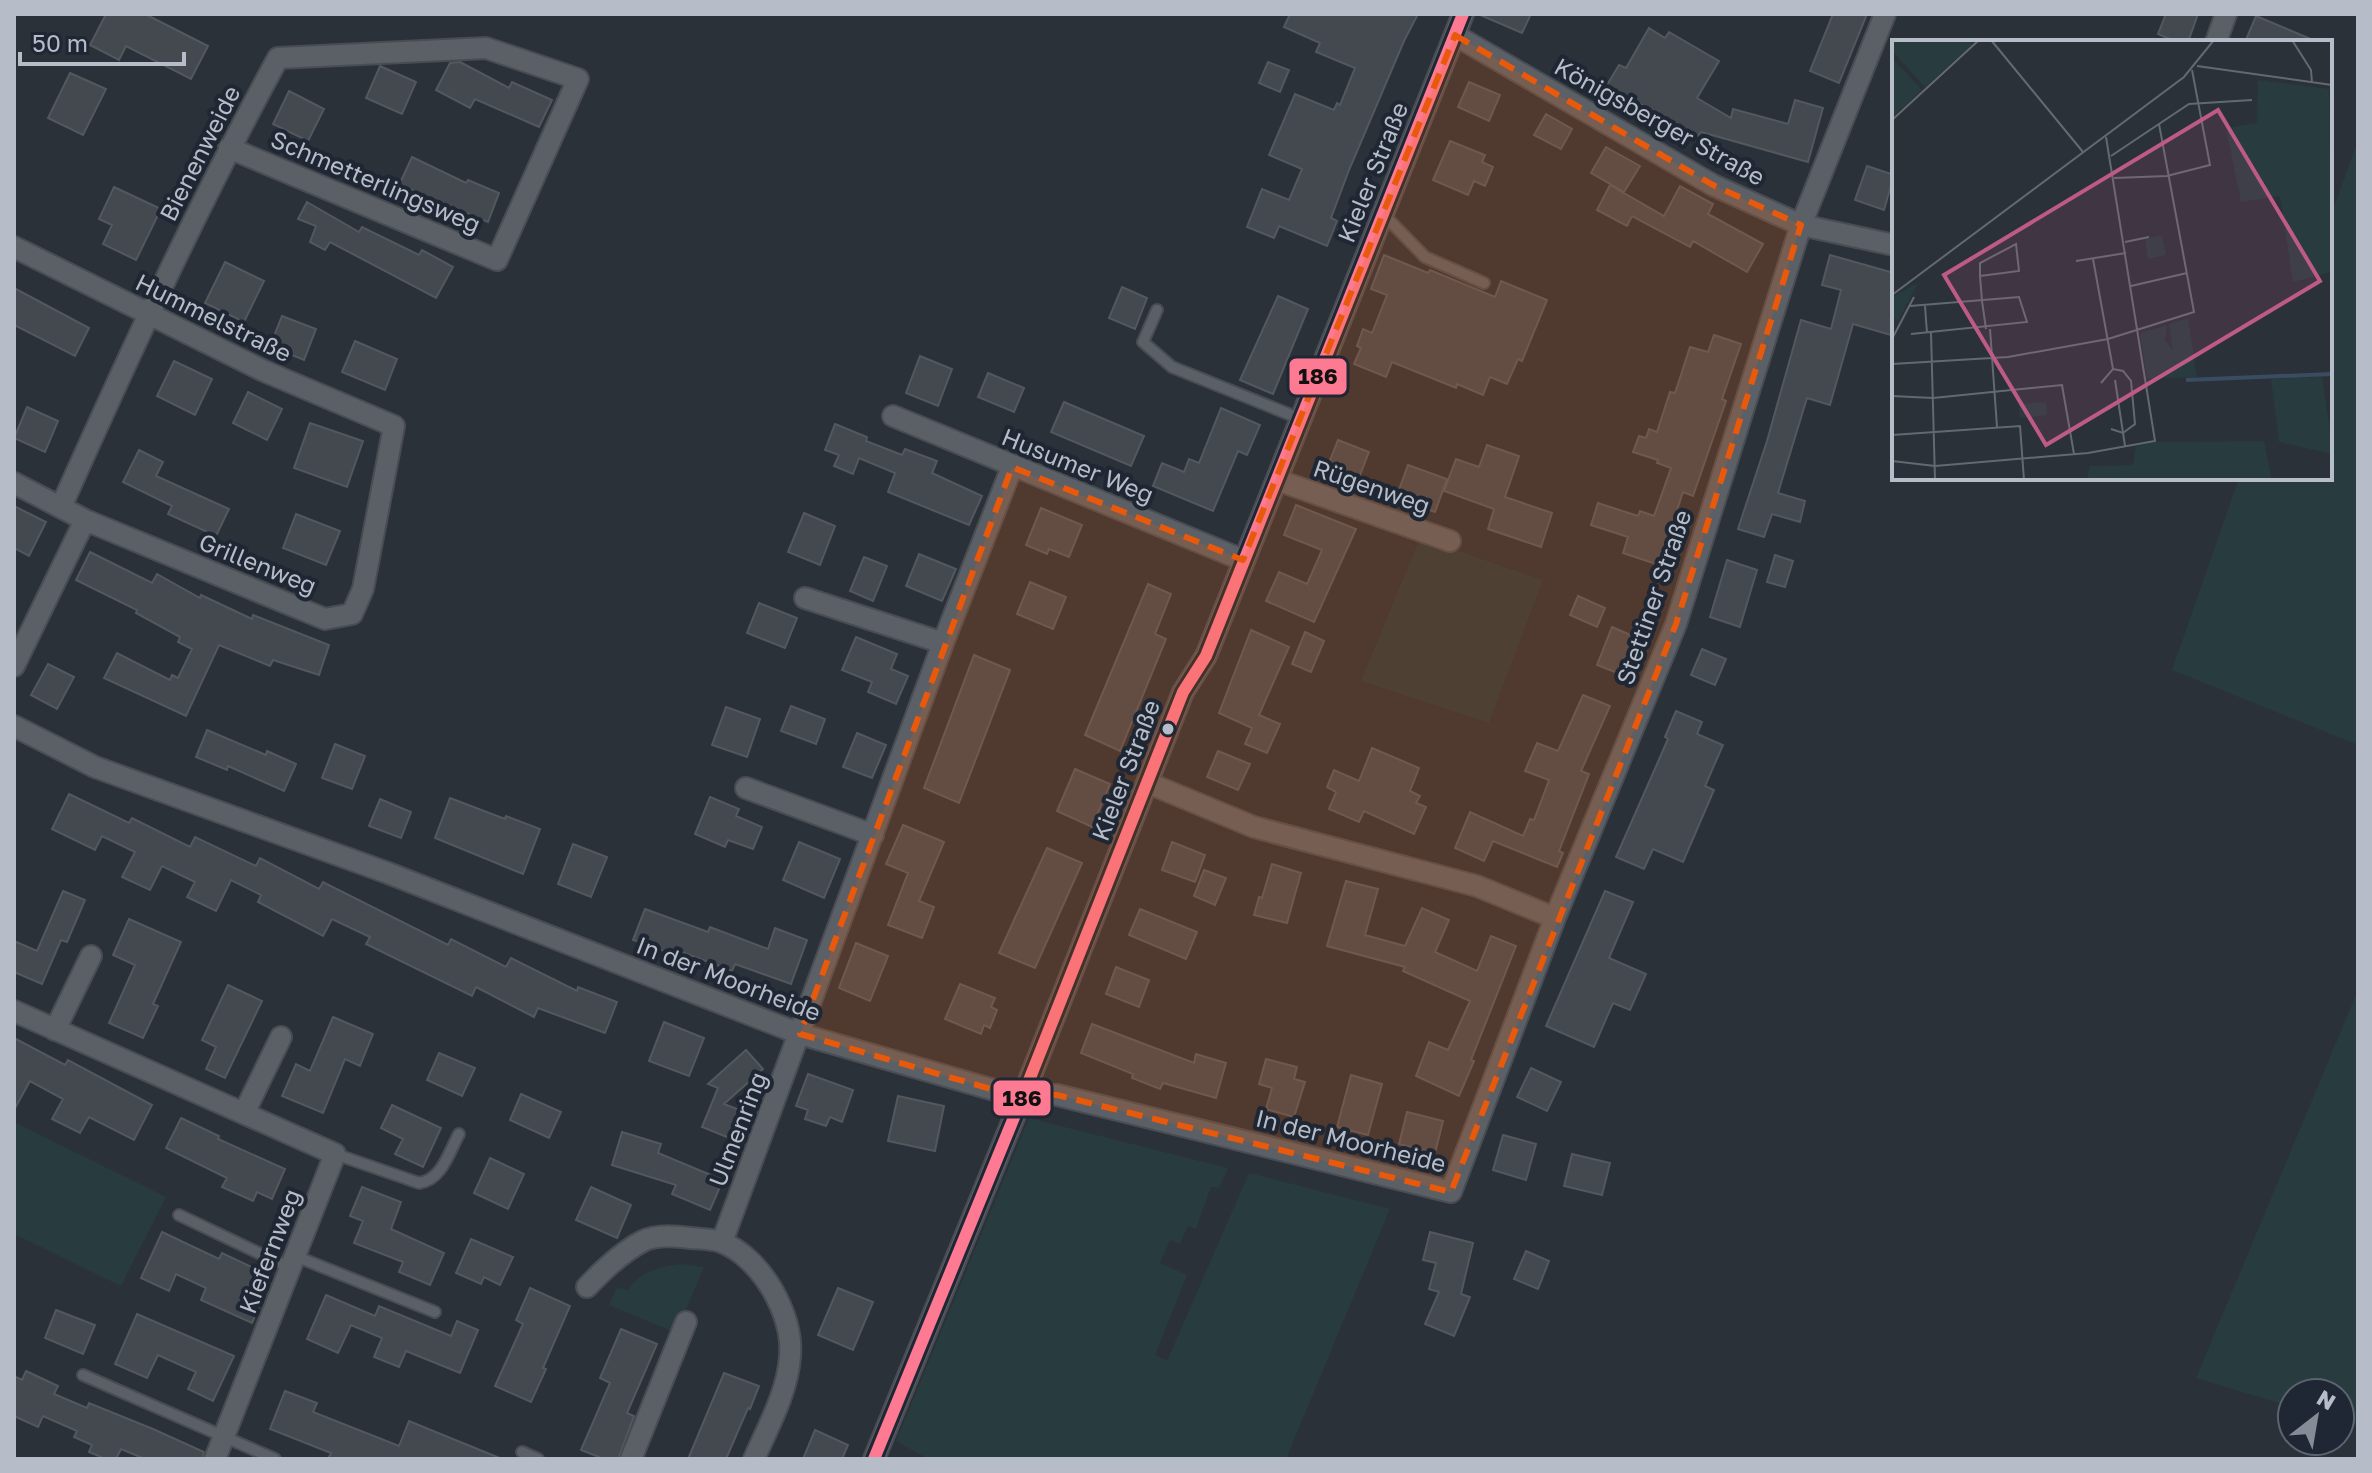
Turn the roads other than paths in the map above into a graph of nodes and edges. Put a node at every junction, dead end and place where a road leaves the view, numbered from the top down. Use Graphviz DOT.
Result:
graph roads {
  1 [pos="1463,14"];
  2 [pos="1885,14"];
  3 [pos="2226,14"];
  4 [pos="1455,35"];
  5 [pos="2217,40"];
  6 [pos="578,79"];
  7 [pos="229,148"];
  8 [pos="1383,214"];
  9 [pos="1801,225"];
  10 [pos="1892,245"];
  11 [pos="14,247"];
  12 [pos="1484,283"];
  13 [pos="1157,310"];
  14 [pos="147,314"];
  15 [pos="893,416"];
  16 [pos="1301,419"];
  17 [pos="394,426"];
  18 [pos="1012,467"];
  19 [pos="1277,480"];
  20 [pos="14,483"];
  21 [pos="61,507"];
  22 [pos="85,520"];
  23 [pos="1450,541"];
  24 [pos="1243,560"];
  25 [pos="805,598"];
  26 [pos="943,643"];
  27 [pos="14,666"];
  28 [pos="14,726"];
  29 [pos="1148,783"];
  30 [pos="746,788"];
  31 [pos="873,835"];
  32 [pos="1555,918"];
  33 [pos="91,956"];
  34 [pos="14,1011"];
  35 [pos="55,1030"];
  36 [pos="800,1034"];
  37 [pos="281,1037"];
  38 [pos="1024,1093"];
  39 [pos="244,1113"];
  40 [pos="459,1134"];
  41 [pos="335,1154"];
  42 [pos="1451,1192"];
  43 [pos="179,1215"];
  44 [pos="722,1242"];
  45 [pos="292,1262"];
  46 [pos="587,1287"];
  47 [pos="435,1312"];
  48 [pos="686,1322"];
  49 [pos="83,1375"];
  50 [pos="224,1437"];
  51 [pos="522,1452"];
  52 [pos="215,1459"];
  53 [pos="275,1459"];
  54 [pos="538,1459"];
  55 [pos="631,1459"];
  56 [pos="754,1459"];
  57 [pos="874,1459"];
  1 -- 4 [label="street, Kieler Straße"];
  2 -- 9 [label="street, Stettiner Straße"];
  3 -- 5 [label="street"];
  4 -- 8 [label="street, Kieler Straße"];
  4 -- 9 [label="street, Königsberger Straße"];
  6 -- 7 [label="street, Bienenweide"];
  6 -- 7 [label="street, Schmetterlingsweg"];
  7 -- 14 [label="street, Bienenweide"];
  8 -- 12 [label="lane"];
  8 -- 16 [label="street, Kieler Straße"];
  9 -- 10 [label="street, Königsberger Straße"];
  9 -- 32 [label="street, Stettiner Straße"];
  11 -- 14 [label="street, Hummelstraße"];
  13 -- 16 [label="lane"];
  14 -- 17 [label="street, Hummelstraße"];
  14 -- 21 [label="street, Bienenweide"];
  15 -- 18 [label="street, Husumer Weg"];
  16 -- 19 [label="street, Kieler Straße"];
  17 -- 22 [label="street, Grillenweg"];
  18 -- 24 [label="street, Husumer Weg"];
  18 -- 26 [label="street, Ulmenring"];
  19 -- 23 [label="street, Rügenweg"];
  19 -- 24 [label="street, Kieler Straße"];
  20 -- 21 [label="street, Grillenweg"];
  21 -- 22 [label="street, Grillenweg"];
  22 -- 27 [label="street"];
  24 -- 29 [label="street, Kieler Straße"];
  25 -- 26 [label="street"];
  26 -- 31 [label="street, Ulmenring"];
  28 -- 36 [label="street, In der Moorheide"];
  29 -- 32 [label="street"];
  29 -- 38 [label="street, Kieler Straße"];
  30 -- 31 [label="street"];
  31 -- 36 [label="street, Ulmenring"];
  32 -- 42 [label="street, Stettiner Straße"];
  33 -- 35 [label="street"];
  34 -- 35 [label="street"];
  35 -- 39 [label="street"];
  36 -- 38 [label="street, In der Moorheide"];
  36 -- 44 [label="street, Ulmenring"];
  37 -- 39 [label="street"];
  38 -- 42 [label="street, In der Moorheide"];
  38 -- 57 [label="street, Kieler Straße"];
  39 -- 41 [label="street"];
  40 -- 41 [label="lane"];
  41 -- 45 [label="street, Kiefernweg"];
  43 -- 45 [label="lane"];
  44 -- 46 [label="street"];
  44 -- 56 [label="street"];
  45 -- 47 [label="lane"];
  45 -- 50 [label="street, Kiefernweg"];
  48 -- 55 [label="street"];
  49 -- 50 [label="lane"];
  50 -- 52 [label="street, Kiefernweg"];
  50 -- 53 [label="lane"];
  51 -- 54 [label="lane"];
}
